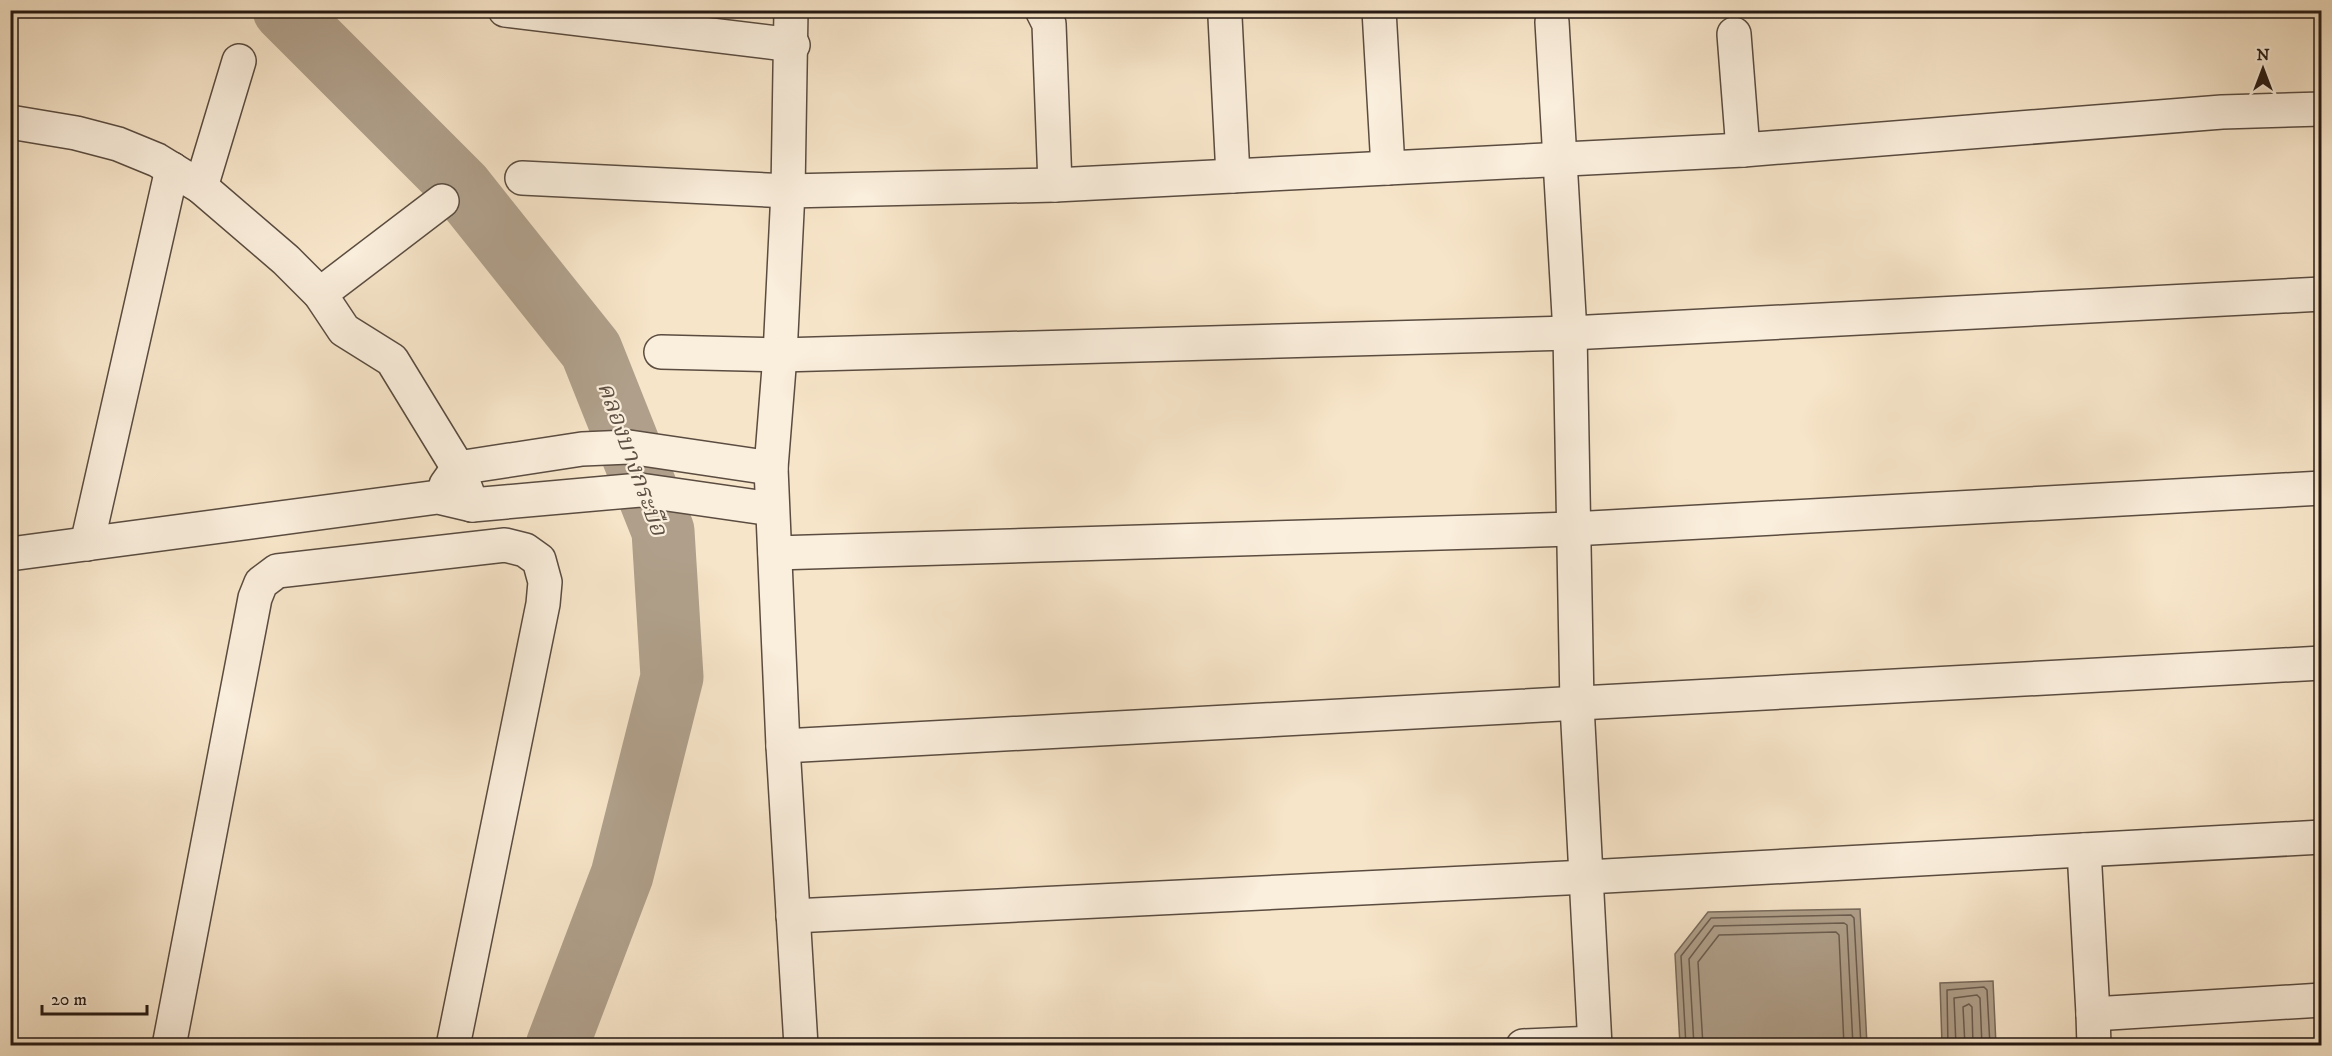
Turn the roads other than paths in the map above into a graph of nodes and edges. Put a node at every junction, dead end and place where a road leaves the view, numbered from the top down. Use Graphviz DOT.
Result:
graph roads {
  1 [pos="505,10"];
  2 [pos="791,10"];
  3 [pos="1042,10"];
  4 [pos="1379,10"];
  5 [pos="1225,17"];
  6 [pos="1552,21"];
  7 [pos="1734,34"];
  8 [pos="793,45"];
  9 [pos="239,61"];
  10 [pos="2322,109"];
  11 [pos="10,122"];
  12 [pos="1743,150"];
  13 [pos="1560,159"];
  14 [pos="1388,168"];
  15 [pos="172,170"];
  16 [pos="1233,176"];
  17 [pos="522,178"];
  18 [pos="1055,185"];
  19 [pos="201,187"];
  20 [pos="788,191"];
  21 [pos="442,201"];
  22 [pos="320,294"];
  23 [pos="2322,294"];
  24 [pos="1570,333"];
  25 [pos="661,352"];
  26 [pos="780,355"];
  27 [pos="458,468"];
  28 [pos="771,468"];
  29 [pos="2322,488"];
  30 [pos="438,497"];
  31 [pos="472,505"];
  32 [pos="772,509"];
  33 [pos="1572,529"];
  34 [pos="87,544"];
  35 [pos="775,553"];
  36 [pos="10,554"];
  37 [pos="2322,663"];
  38 [pos="1577,705"];
  39 [pos="783,746"];
  40 [pos="2322,837"];
  41 [pos="2084,850"];
  42 [pos="1587,877"];
  43 [pos="793,916"];
  44 [pos="2322,1000"];
  45 [pos="2093,1030"];
  46 [pos="1595,1044"];
  47 [pos="169,1046"];
  48 [pos="453,1046"];
  49 [pos="801,1046"];
  50 [pos="1522,1046"];
  1 -- 8 [label="street"];
  2 -- 8 [label="street"];
  3 -- 18 [label="street"];
  4 -- 14 [label="street"];
  5 -- 16 [label="street"];
  6 -- 13 [label="street"];
  7 -- 12 [label="street"];
  8 -- 20 [label="street"];
  9 -- 19 [label="street"];
  10 -- 12 [label="street"];
  11 -- 15 [label="street"];
  12 -- 13 [label="street"];
  13 -- 14 [label="street"];
  13 -- 24 [label="street"];
  14 -- 16 [label="street"];
  15 -- 19 [label="street"];
  15 -- 34 [label="street"];
  16 -- 18 [label="street"];
  17 -- 20 [label="street"];
  18 -- 20 [label="street"];
  19 -- 22 [label="street"];
  20 -- 26 [label="street"];
  21 -- 22 [label="street"];
  22 -- 27 [label="street"];
  23 -- 24 [label="street"];
  24 -- 26 [label="street"];
  24 -- 33 [label="street"];
  25 -- 26 [label="street"];
  26 -- 28 [label="street"];
  27 -- 28 [label="street"];
  27 -- 30 [label="street"];
  27 -- 31 [label="street"];
  28 -- 32 [label="street"];
  29 -- 33 [label="street"];
  30 -- 31 [label="street"];
  30 -- 34 [label="street"];
  31 -- 32 [label="street"];
  32 -- 35 [label="street"];
  33 -- 35 [label="street"];
  33 -- 38 [label="street"];
  34 -- 36 [label="street"];
  35 -- 39 [label="street"];
  37 -- 38 [label="street"];
  38 -- 39 [label="street"];
  38 -- 42 [label="street"];
  39 -- 43 [label="street"];
  40 -- 41 [label="street"];
  41 -- 42 [label="street"];
  41 -- 45 [label="street"];
  42 -- 43 [label="street"];
  42 -- 46 [label="street"];
  43 -- 49 [label="street"];
  44 -- 45 [label="street"];
  46 -- 50 [label="street"];
  47 -- 48 [label="street"];
}
